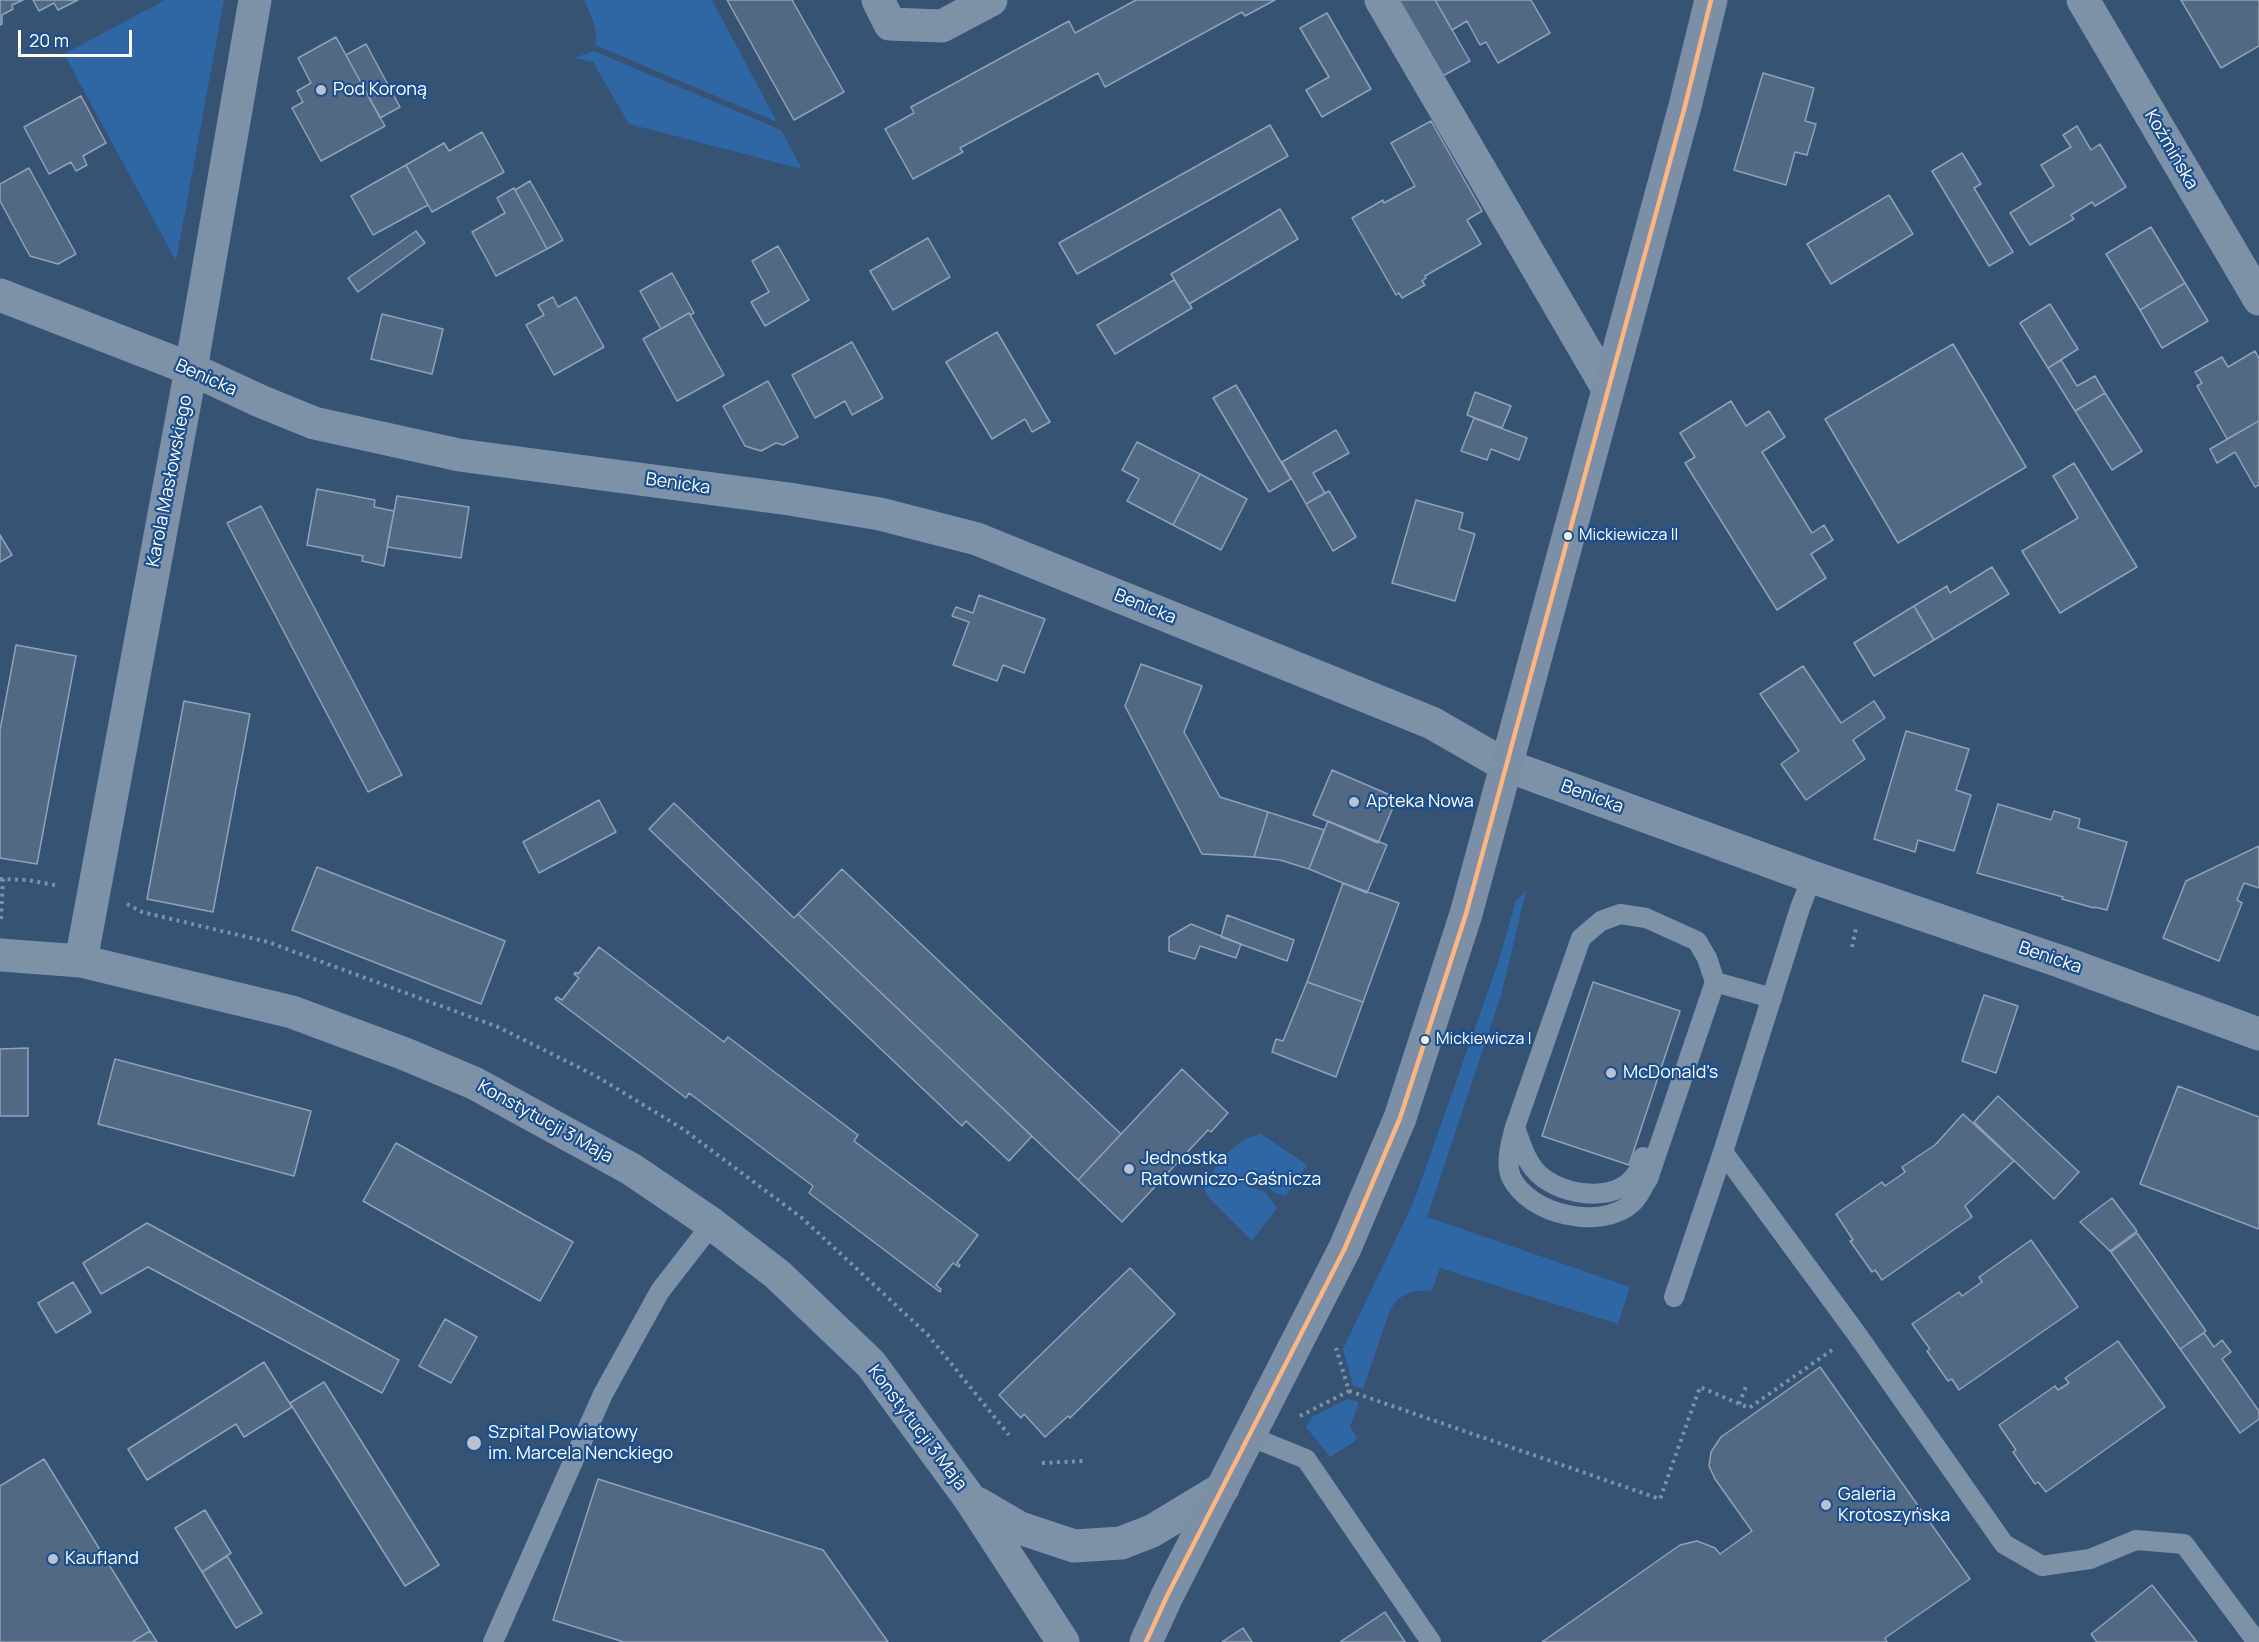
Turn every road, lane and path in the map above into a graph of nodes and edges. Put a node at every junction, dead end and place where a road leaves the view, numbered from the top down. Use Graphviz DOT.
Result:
graph roads {
  1 [pos="255,0"];
  2 [pos="878,0"];
  3 [pos="991,0"];
  4 [pos="1711,0"];
  5 [pos="2083,0"];
  6 [pos="1384,4"];
  7 [pos="0,296"];
  8 [pos="2259,299"];
  9 [pos="191,369"];
  10 [pos="1608,389"];
  11 [pos="1505,765"];
  12 [pos="1812,877"];
  13 [pos="3,879"];
  14 [pos="0,928"];
  15 [pos="1857,928"];
  16 [pos="1852,947"];
  17 [pos="0,955"];
  18 [pos="81,961"];
  19 [pos="1714,982"];
  20 [pos="1772,998"];
  21 [pos="2259,1034"];
  22 [pos="1723,1152"];
  23 [pos="712,1224"];
  24 [pos="1674,1297"];
  25 [pos="1856,1333"];
  26 [pos="1334,1342"];
  27 [pos="1747,1384"];
  28 [pos="1349,1391"];
  29 [pos="1739,1404"];
  30 [pos="1293,1420"];
  31 [pos="1250,1436"];
  32 [pos="1083,1461"];
  33 [pos="1042,1462"];
  34 [pos="1223,1488"];
  35 [pos="970,1499"];
  36 [pos="493,1642"];
  37 [pos="1063,1642"];
  38 [pos="1146,1642"];
  39 [pos="1431,1642"];
  40 [pos="2257,1642"];
  1 -- 9 [label="street, Karola Masłowskiego"];
  2 -- 3 [label="street"];
  4 -- 10 [label="main road"];
  5 -- 8 [label="street, Koźmińska"];
  6 -- 10 [label="street"];
  7 -- 9 [label="street, Benicka"];
  9 -- 11 [label="street, Benicka"];
  9 -- 18 [label="street, Karola Masłowskiego"];
  10 -- 11 [label="main road"];
  11 -- 12 [label="street, Benicka"];
  11 -- 31 [label="main road"];
  12 -- 20 [label="lane"];
  12 -- 21 [label="street, Benicka"];
  13 -- 14 [label="path"];
  15 -- 16 [label="path"];
  17 -- 18 [label="street, Konstytucji 3 Maja"];
  18 -- 23 [label="street, Konstytucji 3 Maja"];
  19 -- 19 [label="lane"];
  19 -- 20 [label="lane"];
  20 -- 22 [label="lane"];
  22 -- 24 [label="lane"];
  22 -- 25 [label="lane"];
  23 -- 35 [label="street, Konstytucji 3 Maja"];
  23 -- 36 [label="lane"];
  25 -- 29 [label="path"];
  25 -- 40 [label="lane"];
  26 -- 28 [label="path"];
  27 -- 29 [label="path"];
  28 -- 29 [label="path"];
  28 -- 30 [label="path"];
  31 -- 34 [label="main road"];
  31 -- 39 [label="lane"];
  32 -- 33 [label="path"];
  34 -- 35 [label="street, Konstytucji 3 Maja"];
  34 -- 38 [label="main road"];
  35 -- 37 [label="street, Konstytucji 3 Maja"];
}
